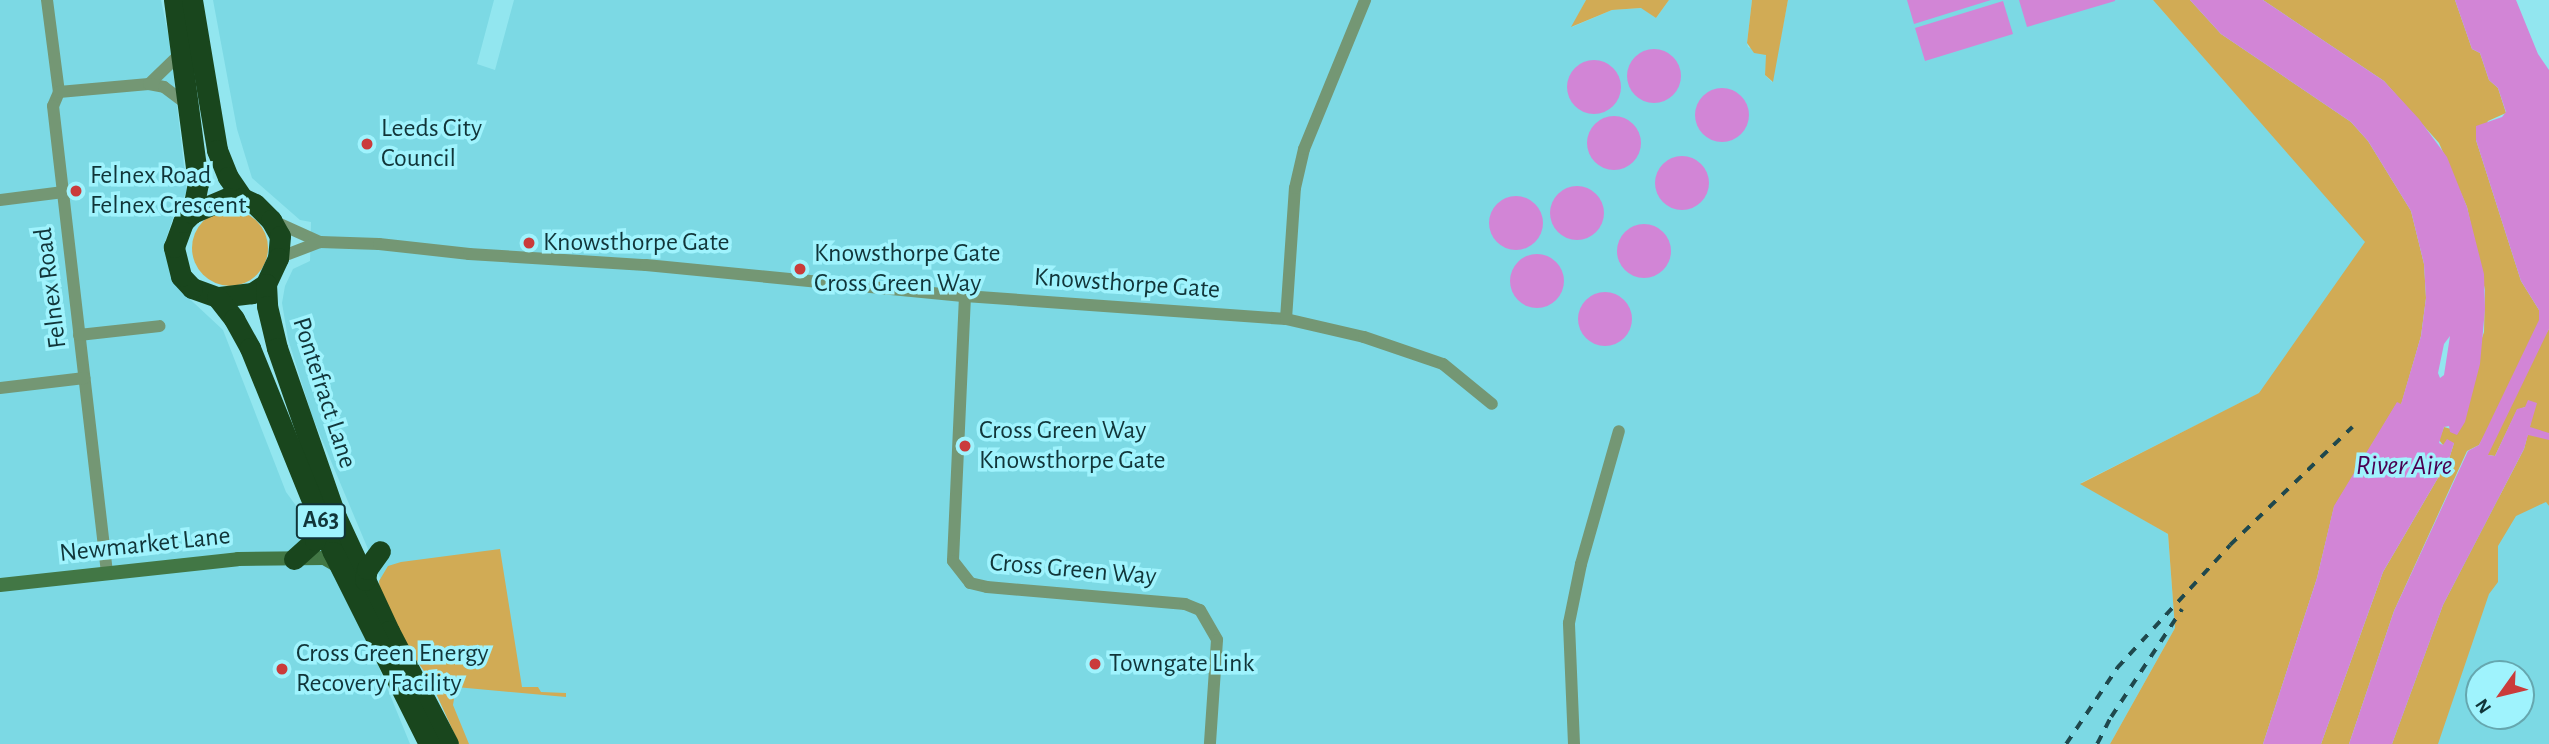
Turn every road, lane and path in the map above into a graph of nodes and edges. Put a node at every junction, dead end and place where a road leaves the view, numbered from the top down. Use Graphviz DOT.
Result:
graph roads {
  1 [pos="47,0"];
  2 [pos="174,0"];
  3 [pos="192,0"];
  4 [pos="1365,0"];
  5 [pos="181,52"];
  6 [pos="149,84"];
  7 [pos="59,92"];
  8 [pos="188,105"];
  9 [pos="63,192"];
  10 [pos="242,198"];
  11 [pos="0,200"];
  12 [pos="192,213"];
  13 [pos="271,220"];
  14 [pos="320,242"];
  15 [pos="278,258"];
  16 [pos="266,284"];
  17 [pos="965,296"];
  18 [pos="216,297"];
  19 [pos="1286,318"];
  20 [pos="160,326"];
  21 [pos="79,335"];
  22 [pos="84,378"];
  23 [pos="0,388"];
  24 [pos="1492,404"];
  25 [pos="1619,431"];
  26 [pos="322,524"];
  27 [pos="380,551"];
  28 [pos="294,559"];
  29 [pos="341,569"];
  30 [pos="107,571"];
  31 [pos="365,580"];
  32 [pos="0,585"];
  33 [pos="429,744"];
  34 [pos="448,744"];
  35 [pos="1210,744"];
  36 [pos="1574,744"];
  1 -- 7 [label="street, Felnex Road"];
  2 -- 5 [label="highway, A63"];
  3 -- 10 [label="highway"];
  4 -- 19 [label="street"];
  5 -- 6 [label="street"];
  5 -- 8 [label="highway, A63"];
  6 -- 7 [label="street"];
  6 -- 8 [label="street"];
  7 -- 9 [label="street, Felnex Road"];
  8 -- 12 [label="highway, A63"];
  9 -- 11 [label="street"];
  9 -- 21 [label="street, Felnex Road"];
  10 -- 12 [label="highway"];
  10 -- 13 [label="highway"];
  12 -- 18 [label="highway, A63"];
  13 -- 14 [label="street, Knowsthorpe Gate"];
  13 -- 15 [label="highway"];
  14 -- 15 [label="street, Knowsthorpe Gate"];
  14 -- 17 [label="street, Knowsthorpe Gate"];
  15 -- 16 [label="highway"];
  16 -- 18 [label="highway"];
  16 -- 31 [label="highway, Pontefract Lane / A63"];
  17 -- 19 [label="street, Knowsthorpe Gate"];
  17 -- 35 [label="street, Cross Green Way"];
  18 -- 26 [label="highway, Pontefract Lane / A63"];
  19 -- 24 [label="street, Knowsthorpe Gate"];
  20 -- 21 [label="street"];
  21 -- 22 [label="street, Felnex Road"];
  22 -- 23 [label="street"];
  22 -- 30 [label="street, Felnex Road"];
  25 -- 36 [label="street"];
  26 -- 28 [label="highway"];
  26 -- 29 [label="highway, Pontefract Lane / A63"];
  27 -- 31 [label="highway"];
  28 -- 29 [label="street, Newmarket Lane"];
  28 -- 30 [label="street, Newmarket Lane"];
  29 -- 33 [label="highway, Pontefract Lane / A63"];
  30 -- 32 [label="street, Newmarket Lane"];
  31 -- 34 [label="highway, Pontefract Lane / A63"];
}
